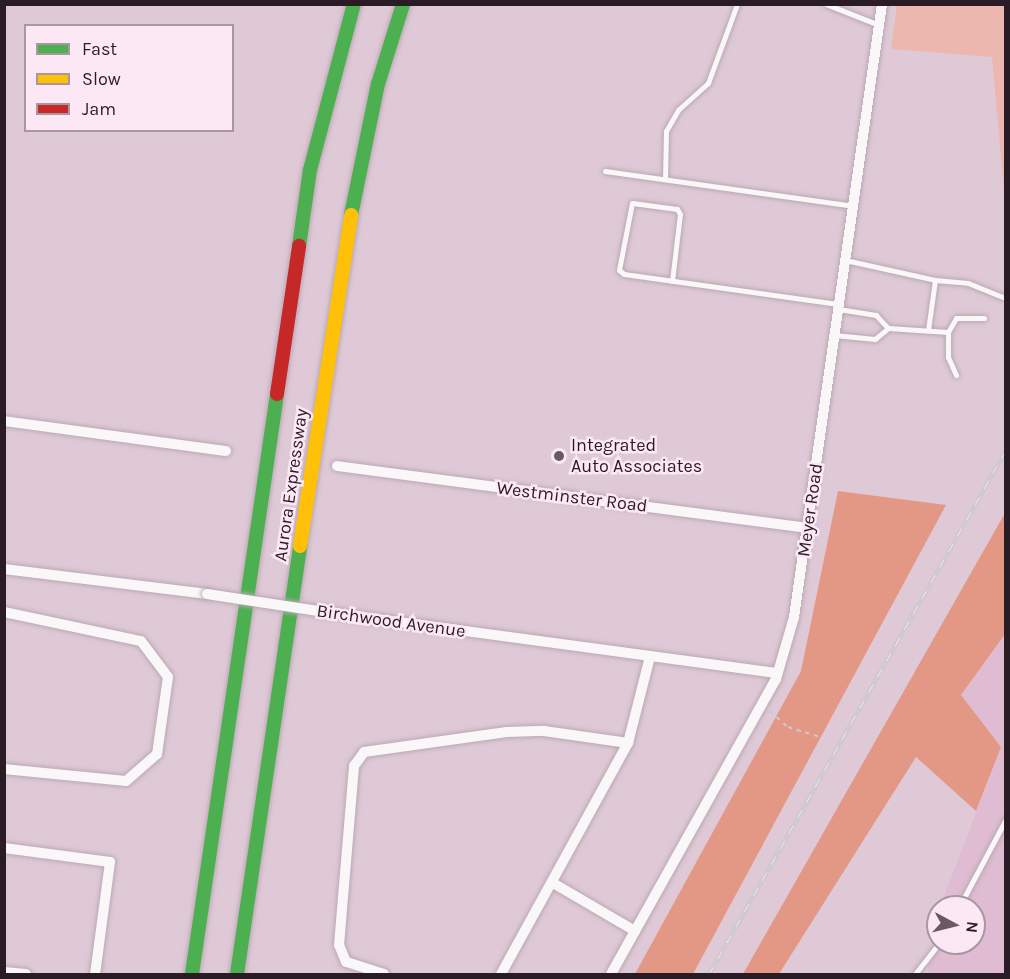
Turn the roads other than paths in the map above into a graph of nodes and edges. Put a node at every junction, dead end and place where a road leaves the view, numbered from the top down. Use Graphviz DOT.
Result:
graph roads {
  1 [pos="354,4"];
  2 [pos="403,4"];
  3 [pos="737,4"];
  4 [pos="826,4"];
  5 [pos="882,4"];
  6 [pos="879,25"];
  7 [pos="605,171"];
  8 [pos="665,179"];
  9 [pos="852,206"];
  10 [pos="845,260"];
  11 [pos="935,280"];
  12 [pos="672,281"];
  13 [pos="1004,297"];
  14 [pos="838,306"];
  15 [pos="984,318"];
  16 [pos="888,328"];
  17 [pos="928,330"];
  18 [pos="948,332"];
  19 [pos="834,335"];
  20 [pos="956,375"];
  21 [pos="4,421"];
  22 [pos="226,451"];
  23 [pos="337,466"];
  24 [pos="807,528"];
  25 [pos="4,568"];
  26 [pos="4,612"];
  27 [pos="650,657"];
  28 [pos="777,673"];
  29 [pos="628,743"];
  30 [pos="4,769"];
  31 [pos="1005,819"];
  32 [pos="4,848"];
  33 [pos="553,883"];
  34 [pos="965,895"];
  35 [pos="243,928"];
  36 [pos="635,931"];
  37 [pos="930,955"];
  38 [pos="4,972"];
  39 [pos="26,975"];
  40 [pos="95,975"];
  41 [pos="192,975"];
  42 [pos="237,975"];
  43 [pos="244,975"];
  44 [pos="384,975"];
  45 [pos="501,975"];
  46 [pos="611,975"];
  47 [pos="915,975"];
  1 -- 41 [label="highway, Aurora Expressway"];
  2 -- 35 [label="highway, Aurora Expressway"];
  3 -- 8 [label="lane"];
  4 -- 6 [label="lane"];
  5 -- 6 [label="street, Meyer Road"];
  6 -- 9 [label="street, Meyer Road"];
  7 -- 8 [label="lane"];
  8 -- 9 [label="lane"];
  9 -- 10 [label="street, Meyer Road"];
  10 -- 11 [label="lane"];
  10 -- 14 [label="street, Meyer Road"];
  11 -- 13 [label="lane"];
  11 -- 17 [label="lane"];
  12 -- 12 [label="lane"];
  12 -- 14 [label="lane"];
  14 -- 16 [label="lane"];
  14 -- 19 [label="street, Meyer Road"];
  15 -- 18 [label="lane"];
  16 -- 17 [label="lane"];
  16 -- 19 [label="lane"];
  17 -- 18 [label="lane"];
  18 -- 20 [label="lane"];
  19 -- 24 [label="street, Meyer Road"];
  21 -- 22 [label="street"];
  23 -- 24 [label="street, Westminster Road"];
  24 -- 28 [label="street, Meyer Road"];
  25 -- 27 [label="street, Birchwood Avenue, bridge"];
  26 -- 30 [label="street"];
  27 -- 28 [label="street, Birchwood Avenue"];
  27 -- 29 [label="street"];
  28 -- 36 [label="street, Meyer Road"];
  29 -- 33 [label="street"];
  29 -- 44 [label="street"];
  31 -- 34 [label="lane"];
  32 -- 40 [label="street"];
  33 -- 36 [label="street"];
  33 -- 45 [label="street"];
  35 -- 42 [label="highway, Aurora Expressway"];
  35 -- 43 [label="highway"];
  36 -- 46 [label="street, Meyer Road"];
  37 -- 47 [label="lane"];
  38 -- 39 [label="street"];
}
